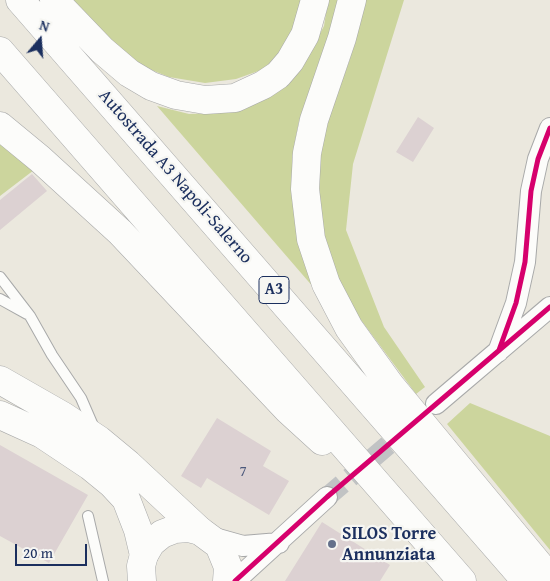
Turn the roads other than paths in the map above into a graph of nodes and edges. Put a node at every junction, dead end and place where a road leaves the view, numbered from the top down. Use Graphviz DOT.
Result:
graph roads {
  1 [pos="20,0"];
  2 [pos="54,0"];
  3 [pos="315,0"];
  4 [pos="352,0"];
  5 [pos="0,51"];
  6 [pos="0,126"];
  7 [pos="550,128"];
  8 [pos="0,277"];
  9 [pos="0,298"];
  10 [pos="550,307"];
  11 [pos="30,316"];
  12 [pos="498,352"];
  13 [pos="0,380"];
  14 [pos="436,404"];
  15 [pos="0,415"];
  16 [pos="99,440"];
  17 [pos="327,497"];
  18 [pos="405,515"];
  19 [pos="88,516"];
  20 [pos="205,534"];
  21 [pos="279,543"];
  22 [pos="143,568"];
  23 [pos="550,578"];
  24 [pos="103,581"];
  25 [pos="227,581"];
  26 [pos="235,581"];
  27 [pos="462,581"];
  28 [pos="526,581"];
  1 -- 28 [label="main road, Autostrada A3 Napoli-Salerno / A3"];
  2 -- 3 [label="main road"];
  4 -- 23 [label="main road"];
  5 -- 18 [label="main road"];
  6 -- 18 [label="main road"];
  7 -- 12 [label="street"];
  8 -- 11 [label="lane"];
  9 -- 11 [label="lane"];
  10 -- 12 [label="street"];
  11 -- 16 [label="lane"];
  12 -- 14 [label="street"];
  13 -- 16 [label="main road"];
  15 -- 22 [label="main road"];
  16 -- 20 [label="main road"];
  17 -- 21 [label="street"];
  18 -- 27 [label="main road"];
  19 -- 24 [label="lane"];
  20 -- 21 [label="street"];
  20 -- 22 [label="main road"];
  20 -- 25 [label="main road"];
  21 -- 26 [label="street"];
}
